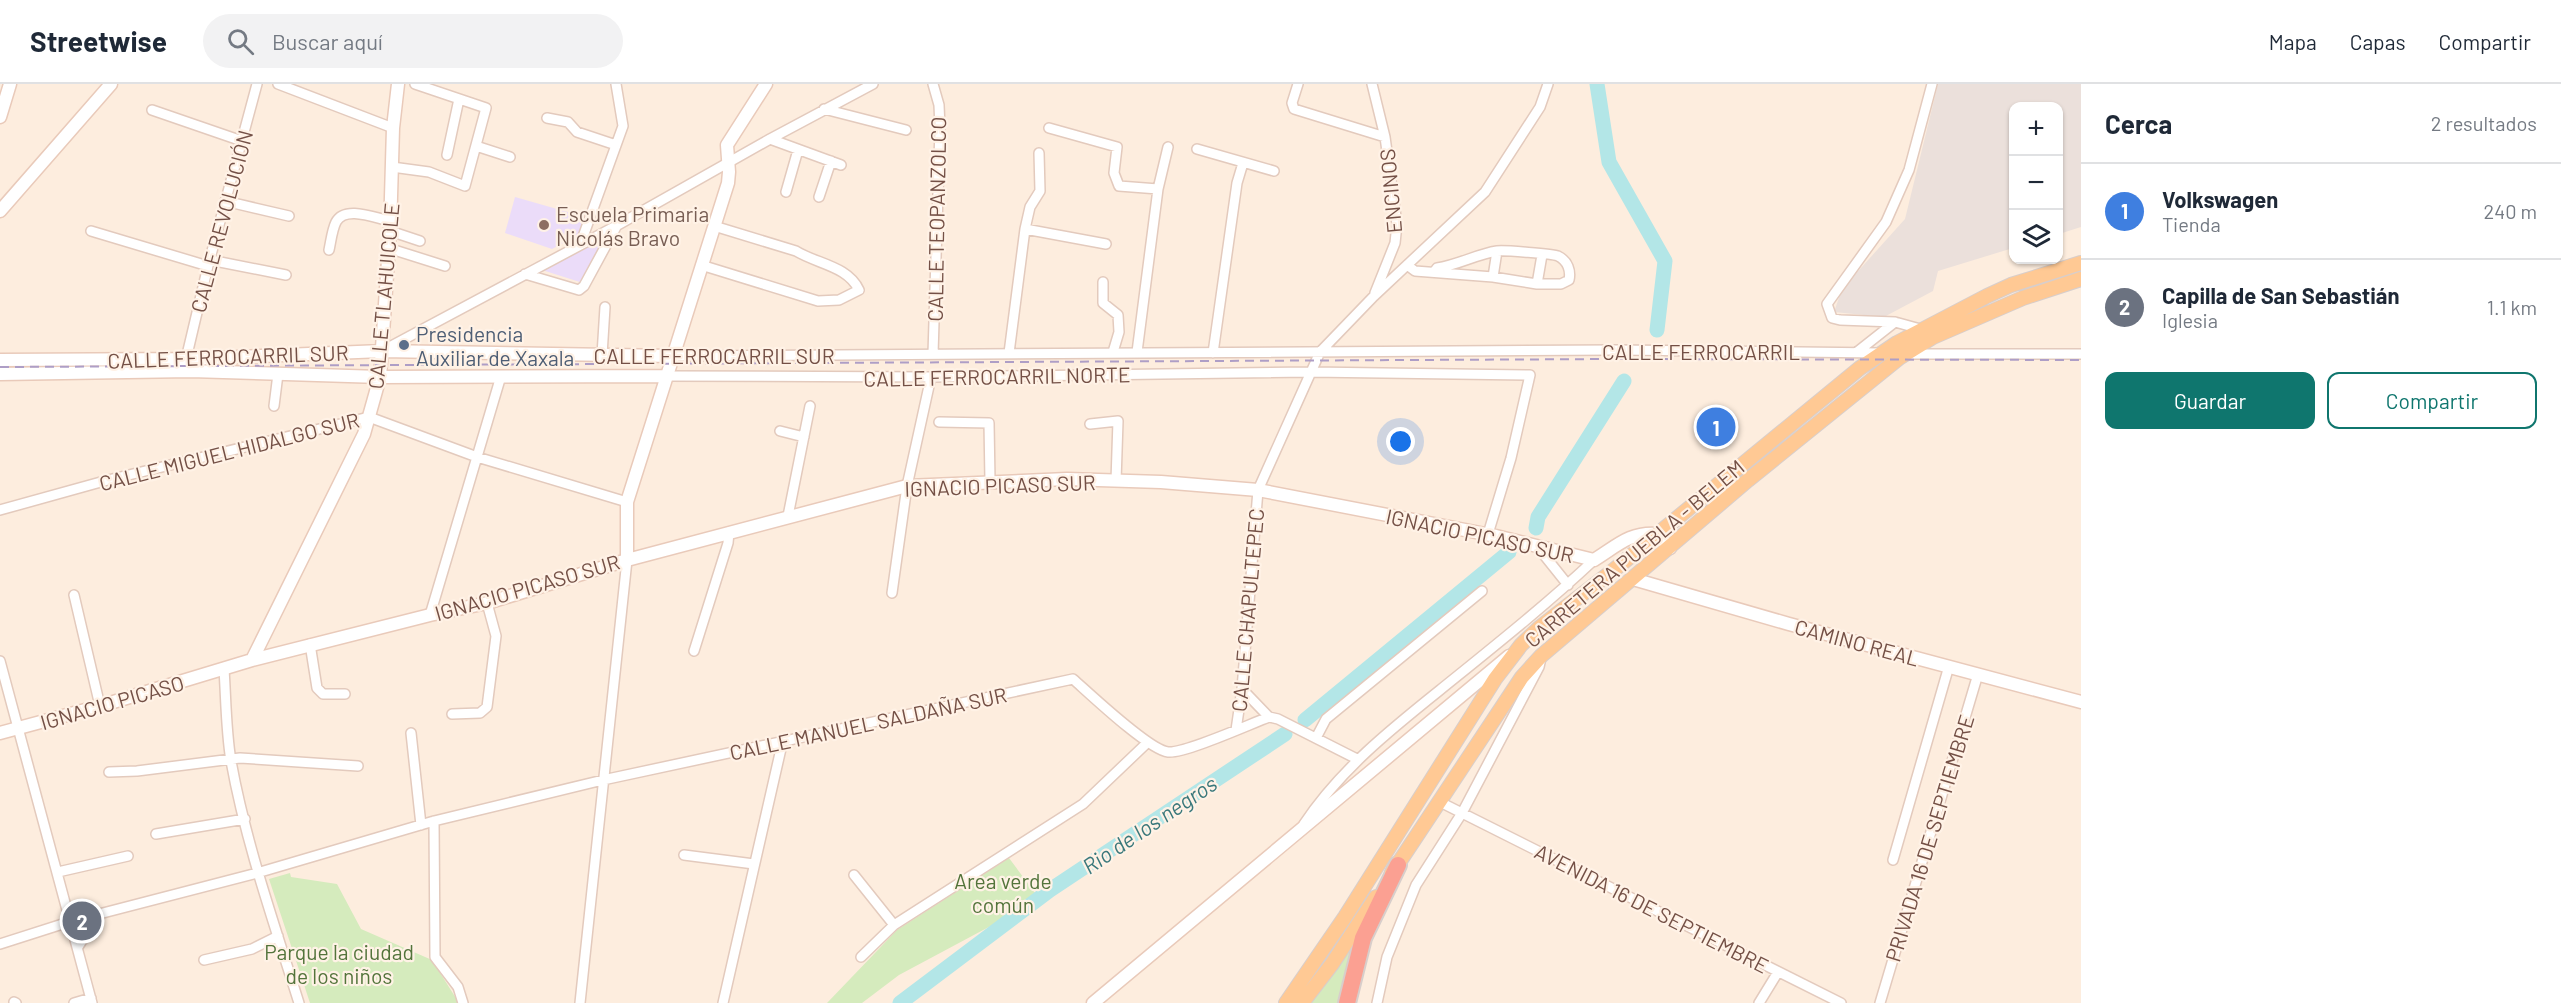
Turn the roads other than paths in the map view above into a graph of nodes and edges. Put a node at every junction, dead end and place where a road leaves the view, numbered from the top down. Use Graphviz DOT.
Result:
graph roads {
  1 [pos="10,84"];
  2 [pos="111,84"];
  3 [pos="257,84"];
  4 [pos="279,84"];
  5 [pos="398,84"];
  6 [pos="415,84"];
  7 [pos="616,84"];
  8 [pos="765,84"];
  9 [pos="873,84"];
  10 [pos="933,84"];
  11 [pos="1298,84"];
  12 [pos="1372,84"];
  13 [pos="1548,84"];
  14 [pos="1932,84"];
  15 [pos="459,99"];
  16 [pos="152,110"];
  17 [pos="824,110"];
  18 [pos="0,117"];
  19 [pos="547,118"];
  20 [pos="393,128"];
  21 [pos="1049,129"];
  22 [pos="906,130"];
  23 [pos="1384,137"];
  24 [pos="770,139"];
  25 [pos="242,141"];
  26 [pos="616,145"];
  27 [pos="476,146"];
  28 [pos="1168,147"];
  29 [pos="1197,149"];
  30 [pos="798,150"];
  31 [pos="1039,153"];
  32 [pos="447,155"];
  33 [pos="510,157"];
  34 [pos="831,161"];
  35 [pos="728,163"];
  36 [pos="1243,163"];
  37 [pos="841,165"];
  38 [pos="392,167"];
  39 [pos="1274,171"];
  40 [pos="1158,189"];
  41 [pos="786,192"];
  42 [pos="819,197"];
  43 [pos="225,201"];
  44 [pos="0,211"];
  45 [pos="289,216"];
  46 [pos="390,226"];
  47 [pos="616,226"];
  48 [pos="714,226"];
  49 [pos="1025,229"];
  50 [pos="91,231"];
  51 [pos="420,241"];
  52 [pos="1106,244"];
  53 [pos="580,245"];
  54 [pos="388,248"];
  55 [pos="329,250"];
  56 [pos="1497,251"];
  57 [pos="1542,255"];
  58 [pos="209,263"];
  59 [pos="2081,263"];
  60 [pos="701,265"];
  61 [pos="1407,265"];
  62 [pos="446,266"];
  63 [pos="1456,270"];
  64 [pos="525,274"];
  65 [pos="286,275"];
  66 [pos="1493,277"];
  67 [pos="2081,279"];
  68 [pos="1103,282"];
  69 [pos="1537,284"];
  70 [pos="1374,296"];
  71 [pos="604,307"];
  72 [pos="1895,322"];
  73 [pos="1928,333"];
  74 [pos="382,351"];
  75 [pos="1113,352"];
  76 [pos="1137,352"];
  77 [pos="1320,352"];
  78 [pos="1857,352"];
  79 [pos="1009,353"];
  80 [pos="1213,353"];
  81 [pos="1883,353"];
  82 [pos="933,354"];
  83 [pos="1906,354"];
  84 [pos="2081,354"];
  85 [pos="602,355"];
  86 [pos="672,356"];
  87 [pos="186,359"];
  88 [pos="0,360"];
  89 [pos="1311,372"];
  90 [pos="0,374"];
  91 [pos="278,374"];
  92 [pos="501,376"];
  93 [pos="665,376"];
  94 [pos="380,377"];
  95 [pos="931,377"];
  96 [pos="273,406"];
  97 [pos="810,406"];
  98 [pos="369,417"];
  99 [pos="939,422"];
  100 [pos="1090,424"];
  101 [pos="780,430"];
  102 [pos="804,436"];
  103 [pos="477,457"];
  104 [pos="990,481"];
  105 [pos="1116,481"];
  106 [pos="907,486"];
  107 [pos="1258,490"];
  108 [pos="627,502"];
  109 [pos="0,510"];
  110 [pos="788,516"];
  111 [pos="729,532"];
  112 [pos="1488,534"];
  113 [pos="1657,534"];
  114 [pos="1536,545"];
  115 [pos="1670,548"];
  116 [pos="627,560"];
  117 [pos="1594,560"];
  118 [pos="1633,579"];
  119 [pos="1568,585"];
  120 [pos="1482,591"];
  121 [pos="892,593"];
  122 [pos="74,595"];
  123 [pos="487,603"];
  124 [pos="430,615"];
  125 [pos="310,644"];
  126 [pos="1521,645"];
  127 [pos="694,651"];
  128 [pos="1541,656"];
  129 [pos="252,660"];
  130 [pos="0,661"];
  131 [pos="1949,666"];
  132 [pos="224,669"];
  133 [pos="1978,674"];
  134 [pos="1242,689"];
  135 [pos="345,694"];
  136 [pos="2081,702"];
  137 [pos="100,706"];
  138 [pos="452,714"];
  139 [pos="1269,717"];
  140 [pos="17,729"];
  141 [pos="1236,730"];
  142 [pos="0,733"];
  143 [pos="411,733"];
  144 [pos="1316,738"];
  145 [pos="783,740"];
  146 [pos="1148,742"];
  147 [pos="231,759"];
  148 [pos="1357,759"];
  149 [pos="358,766"];
  150 [pos="109,772"];
  151 [pos="603,780"];
  152 [pos="1440,802"];
  153 [pos="1462,813"];
  154 [pos="244,819"];
  155 [pos="434,821"];
  156 [pos="421,825"];
  157 [pos="1298,832"];
  158 [pos="156,834"];
  159 [pos="684,855"];
  160 [pos="128,856"];
  161 [pos="1893,860"];
  162 [pos="754,864"];
  163 [pos="1398,865"];
  164 [pos="58,872"];
  165 [pos="257,873"];
  166 [pos="854,875"];
  167 [pos="97,916"];
  168 [pos="72,921"];
  169 [pos="894,925"];
  170 [pos="278,936"];
  171 [pos="0,944"];
  172 [pos="78,947"];
  173 [pos="861,957"];
  174 [pos="204,960"];
  175 [pos="1778,972"];
  176 [pos="92,1001"];
  177 [pos="74,1003"];
  178 [pos="299,1003"];
  179 [pos="463,1003"];
  180 [pos="580,1003"];
  181 [pos="723,1003"];
  182 [pos="1093,1003"];
  183 [pos="1286,1003"];
  184 [pos="1302,1003"];
  185 [pos="1347,1003"];
  186 [pos="1377,1003"];
  187 [pos="1759,1003"];
  188 [pos="1841,1003"];
  189 [pos="1880,1003"];
  1 -- 18 [label="main road"];
  2 -- 44 [label="main road"];
  3 -- 25 [label="street, CALLE REVOLUCIÓN"];
  4 -- 20 [label="street"];
  5 -- 20 [label="main road, CALLE TLAHUICOLE"];
  6 -- 15 [label="street"];
  7 -- 26 [label="street"];
  8 -- 35 [label="main road"];
  9 -- 17 [label="street"];
  10 -- 82 [label="street, CALLE TEOPANZOLCO"];
  11 -- 23 [label="street"];
  12 -- 23 [label="street, ENCINOS"];
  13 -- 61 [label="street, CALLE CHAPULTEPEC"];
  14 -- 72 [label="street"];
  15 -- 27 [label="street"];
  15 -- 32 [label="street"];
  16 -- 25 [label="street"];
  17 -- 22 [label="street"];
  17 -- 24 [label="street"];
  19 -- 26 [label="street"];
  20 -- 38 [label="main road, CALLE TLAHUICOLE"];
  21 -- 40 [label="street"];
  23 -- 70 [label="street, ENCINOS"];
  24 -- 30 [label="street"];
  24 -- 35 [label="street"];
  25 -- 43 [label="street, CALLE REVOLUCIÓN"];
  26 -- 53 [label="street"];
  27 -- 33 [label="street"];
  27 -- 38 [label="street"];
  28 -- 40 [label="street"];
  29 -- 36 [label="street"];
  30 -- 34 [label="street"];
  30 -- 41 [label="street"];
  31 -- 49 [label="street"];
  34 -- 37 [label="street"];
  34 -- 42 [label="street"];
  35 -- 47 [label="street"];
  35 -- 48 [label="main road"];
  36 -- 39 [label="street"];
  36 -- 80 [label="street"];
  38 -- 46 [label="main road, CALLE TLAHUICOLE"];
  40 -- 76 [label="street"];
  43 -- 45 [label="street"];
  43 -- 58 [label="street, CALLE REVOLUCIÓN"];
  46 -- 51 [label="street"];
  46 -- 54 [label="main road, CALLE TLAHUICOLE"];
  46 -- 55 [label="street"];
  47 -- 53 [label="street"];
  47 -- 64 [label="street"];
  48 -- 60 [label="main road"];
  48 -- 60 [label="street"];
  49 -- 52 [label="street"];
  49 -- 79 [label="street"];
  50 -- 58 [label="street"];
  53 -- 64 [label="street"];
  54 -- 62 [label="street"];
  54 -- 74 [label="main road, CALLE TLAHUICOLE"];
  56 -- 57 [label="street"];
  56 -- 63 [label="street"];
  56 -- 66 [label="street"];
  57 -- 69 [label="street"];
  57 -- 69 [label="street"];
  58 -- 65 [label="street"];
  58 -- 87 [label="street, CALLE REVOLUCIÓN"];
  59 -- 73 [label="main road, CARRETERA PUEBLA - BELEM"];
  60 -- 86 [label="main road"];
  61 -- 63 [label="street"];
  61 -- 70 [label="street, CALLE CHAPULTEPEC"];
  63 -- 66 [label="street"];
  64 -- 74 [label="street"];
  66 -- 69 [label="street"];
  67 -- 73 [label="main road, CARRETERA PUEBLA - BELEM"];
  68 -- 75 [label="street"];
  70 -- 77 [label="street, CALLE CHAPULTEPEC"];
  71 -- 85 [label="street"];
  72 -- 73 [label="street"];
  72 -- 78 [label="street"];
  73 -- 81 [label="main road, CARRETERA PUEBLA - BELEM"];
  73 -- 83 [label="main road, CARRETERA PUEBLA - BELEM"];
  74 -- 85 [label="main road, CALLE FERROCARRIL SUR"];
  74 -- 87 [label="main road, CALLE FERROCARRIL SUR"];
  74 -- 94 [label="main road, CALLE TLAHUICOLE"];
  75 -- 76 [label="street, CALLE FERROCARRIL SUR"];
  75 -- 79 [label="street, CALLE FERROCARRIL SUR"];
  76 -- 80 [label="street, CALLE FERROCARRIL SUR"];
  77 -- 78 [label="street, CALLE FERROCARRIL"];
  77 -- 80 [label="street, CALLE FERROCARRIL SUR"];
  77 -- 89 [label="street, CALLE CHAPULTEPEC"];
  78 -- 81 [label="street, CALLE FERROCARRIL"];
  79 -- 82 [label="street, CALLE FERROCARRIL SUR"];
  81 -- 83 [label="street, CALLE FERROCARRIL"];
  81 -- 113 [label="main road, CARRETERA PUEBLA - BELEM"];
  82 -- 86 [label="street, CALLE FERROCARRIL SUR"];
  83 -- 84 [label="street, CALLE FERROCARRIL"];
  83 -- 115 [label="main road, CARRETERA PUEBLA - BELEM"];
  85 -- 86 [label="main road, CALLE FERROCARRIL SUR"];
  86 -- 93 [label="main road"];
  87 -- 88 [label="main road, CALLE FERROCARRIL SUR"];
  89 -- 95 [label="street, CALLE FERROCARRIL NORTE"];
  89 -- 107 [label="street, CALLE CHAPULTEPEC"];
  89 -- 112 [label="street"];
  90 -- 91 [label="main road, CALLE FERROCARRIL NORTE"];
  91 -- 94 [label="main road, CALLE FERROCARRIL NORTE"];
  91 -- 96 [label="street"];
  92 -- 93 [label="main road, CALLE FERROCARRIL NORTE"];
  92 -- 94 [label="main road, CALLE FERROCARRIL NORTE"];
  92 -- 103 [label="street"];
  93 -- 95 [label="street, CALLE FERROCARRIL NORTE"];
  93 -- 108 [label="main road"];
  94 -- 98 [label="main road, CALLE TLAHUICOLE"];
  95 -- 106 [label="street"];
  97 -- 102 [label="street"];
  98 -- 103 [label="street, CALLE MIGUEL HIDALGO SUR"];
  98 -- 109 [label="street, CALLE MIGUEL HIDALGO SUR"];
  98 -- 129 [label="main road, CALLE TLAHUICOLE"];
  99 -- 104 [label="street"];
  100 -- 105 [label="street"];
  101 -- 102 [label="street"];
  102 -- 110 [label="street"];
  103 -- 108 [label="street, CALLE MIGUEL HIDALGO SUR"];
  103 -- 124 [label="street"];
  104 -- 105 [label="main road, IGNACIO PICASO SUR"];
  104 -- 106 [label="main road, IGNACIO PICASO SUR"];
  105 -- 107 [label="main road, IGNACIO PICASO SUR"];
  106 -- 110 [label="main road, IGNACIO PICASO SUR"];
  106 -- 121 [label="street"];
  107 -- 112 [label="main road, IGNACIO PICASO SUR"];
  107 -- 134 [label="street, CALLE CHAPULTEPEC"];
  108 -- 116 [label="main road"];
  110 -- 111 [label="main road, IGNACIO PICASO SUR"];
  111 -- 116 [label="main road, IGNACIO PICASO SUR"];
  111 -- 127 [label="street"];
  112 -- 114 [label="main road, IGNACIO PICASO SUR"];
  113 -- 115 [label="main road"];
  113 -- 117 [label="main road, IGNACIO PICASO SUR"];
  113 -- 126 [label="main road, CARRETERA PUEBLA - BELEM"];
  114 -- 117 [label="main road, IGNACIO PICASO SUR"];
  114 -- 119 [label="street"];
  115 -- 118 [label="main road, CARRETERA PUEBLA - BELEM"];
  116 -- 123 [label="main road, IGNACIO PICASO SUR"];
  116 -- 151 [label="street"];
  117 -- 119 [label="street"];
  118 -- 128 [label="main road, CARRETERA PUEBLA - BELEM"];
  118 -- 131 [label="main road, CAMINO REAL"];
  119 -- 148 [label="street"];
  120 -- 144 [label="street"];
  122 -- 137 [label="street"];
  123 -- 124 [label="main road, IGNACIO PICASO SUR"];
  123 -- 138 [label="street"];
  124 -- 125 [label="main road, IGNACIO PICASO SUR"];
  125 -- 129 [label="main road, IGNACIO PICASO SUR"];
  125 -- 135 [label="street"];
  126 -- 157 [label="main road"];
  126 -- 183 [label="main road, CARRETERA PUEBLA - BELEM"];
  128 -- 152 [label="main road, CARRETERA PUEBLA - BELEM"];
  128 -- 153 [label="street"];
  129 -- 132 [label="main road, IGNACIO PICASO SUR"];
  130 -- 140 [label="street"];
  131 -- 133 [label="main road, CAMINO REAL"];
  131 -- 161 [label="street"];
  132 -- 137 [label="main road, IGNACIO PICASO"];
  132 -- 147 [label="street"];
  133 -- 136 [label="main road, CAMINO REAL"];
  133 -- 189 [label="street, PRIVADA 16 DE SEPTIEMBRE"];
  134 -- 139 [label="street"];
  134 -- 141 [label="street, CALLE CHAPULTEPEC"];
  137 -- 140 [label="main road, IGNACIO PICASO"];
  139 -- 141 [label="street, CALLE MANUEL SALDAÑA SUR"];
  139 -- 144 [label="street"];
  140 -- 142 [label="main road, IGNACIO PICASO"];
  140 -- 164 [label="street"];
  141 -- 146 [label="street, CALLE MANUEL SALDAÑA SUR"];
  143 -- 156 [label="street"];
  144 -- 148 [label="street"];
  145 -- 146 [label="street, CALLE MANUEL SALDAÑA SUR"];
  145 -- 151 [label="street, CALLE MANUEL SALDAÑA SUR"];
  145 -- 162 [label="street"];
  146 -- 169 [label="street"];
  147 -- 149 [label="street"];
  147 -- 150 [label="street"];
  147 -- 154 [label="street"];
  148 -- 157 [label="street"];
  151 -- 155 [label="street, CALLE MANUEL SALDAÑA SUR"];
  151 -- 180 [label="street"];
  152 -- 153 [label="street, AVENIDA 16 DE SEPTIEMBRE"];
  152 -- 163 [label="main road, CARRETERA PUEBLA - BELEM"];
  153 -- 175 [label="street, AVENIDA 16 DE SEPTIEMBRE"];
  153 -- 186 [label="street"];
  154 -- 158 [label="street"];
  154 -- 165 [label="street"];
  155 -- 156 [label="street, CALLE MANUEL SALDAÑA SUR"];
  155 -- 179 [label="street"];
  156 -- 165 [label="street, CALLE MANUEL SALDAÑA SUR"];
  157 -- 182 [label="main road"];
  159 -- 162 [label="street"];
  160 -- 164 [label="street"];
  162 -- 181 [label="street"];
  163 -- 184 [label="main road, CARRETERA PUEBLA - BELEM"];
  163 -- 185 [label="highway"];
  164 -- 168 [label="street"];
  165 -- 167 [label="street, CALLE MANUEL SALDAÑA SUR"];
  165 -- 170 [label="street"];
  166 -- 169 [label="street"];
  167 -- 168 [label="street, CALLE MANUEL SALDAÑA SUR"];
  167 -- 172 [label="street"];
  168 -- 171 [label="street, CALLE MANUEL SALDAÑA SUR"];
  168 -- 172 [label="street"];
  169 -- 173 [label="street"];
  170 -- 174 [label="street"];
  170 -- 178 [label="street"];
  172 -- 176 [label="street"];
  175 -- 187 [label="street"];
  175 -- 188 [label="street, AVENIDA 16 DE SEPTIEMBRE"];
  176 -- 177 [label="street"];
}
